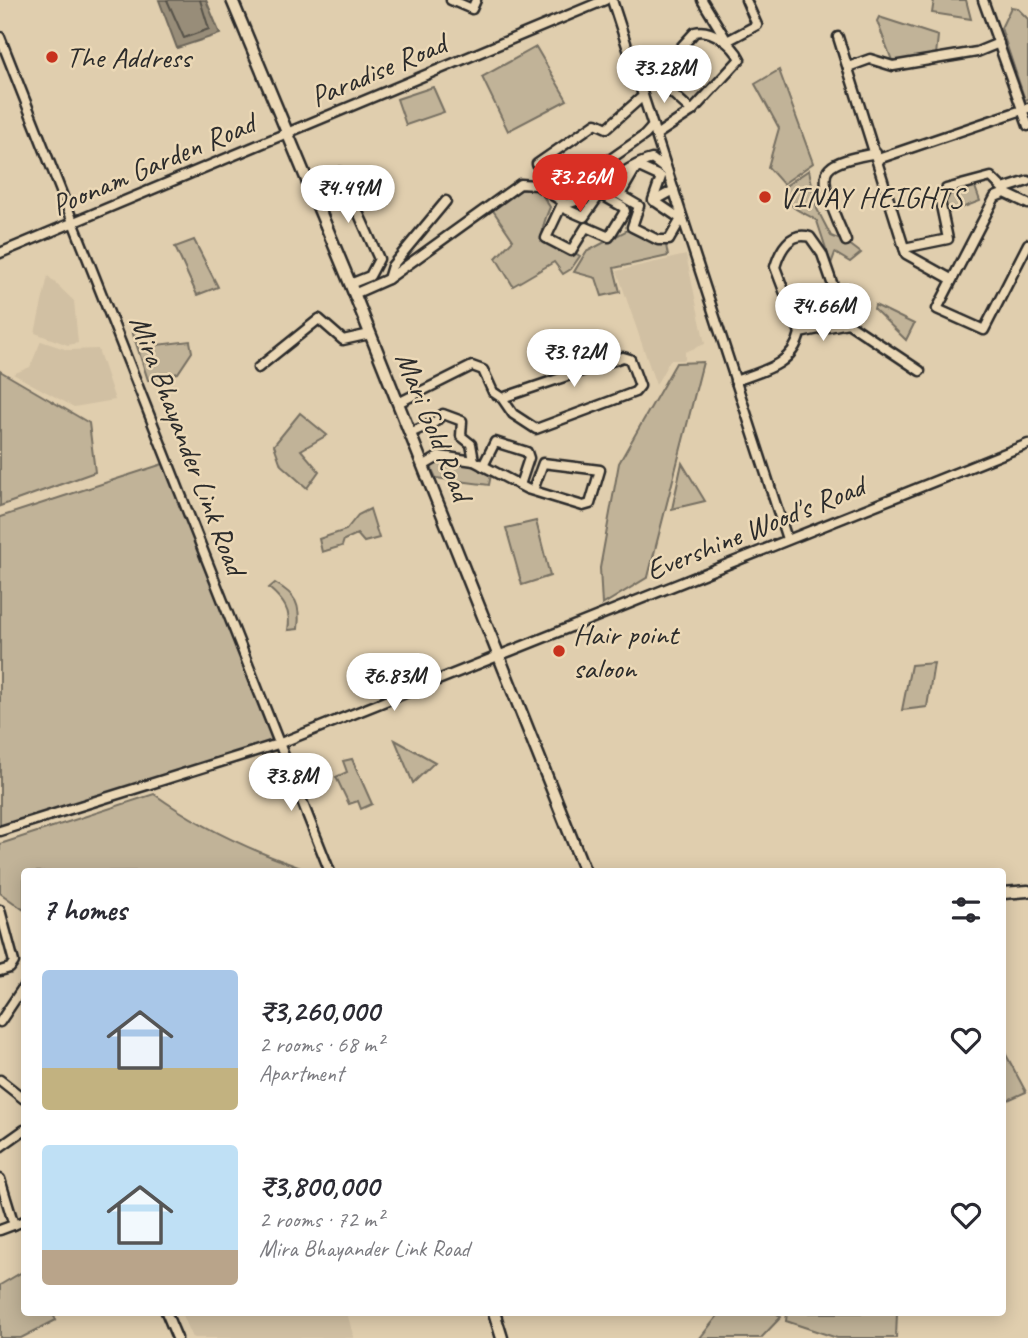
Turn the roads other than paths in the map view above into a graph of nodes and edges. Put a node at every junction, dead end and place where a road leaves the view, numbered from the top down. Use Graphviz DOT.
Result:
graph roads {
  1 [pos="232,0"];
  2 [pos="451,0"];
  3 [pos="476,0"];
  4 [pos="605,0"];
  5 [pos="612,0"];
  6 [pos="702,0"];
  7 [pos="746,0"];
  8 [pos="983,0"];
  9 [pos="0,37"];
  10 [pos="838,37"];
  11 [pos="999,43"];
  12 [pos="848,67"];
  13 [pos="654,77"];
  14 [pos="640,85"];
  15 [pos="643,96"];
  16 [pos="1026,109"];
  17 [pos="692,111"];
  18 [pos="653,126"];
  19 [pos="1028,126"];
  20 [pos="285,134"];
  21 [pos="656,135"];
  22 [pos="877,156"];
  23 [pos="668,171"];
  24 [pos="1028,181"];
  25 [pos="307,184"];
  26 [pos="603,186"];
  27 [pos="674,190"];
  28 [pos="599,195"];
  29 [pos="621,195"];
  30 [pos="446,201"];
  31 [pos="654,201"];
  32 [pos="1026,202"];
  33 [pos="562,205"];
  34 [pos="74,221"];
  35 [pos="846,241"];
  36 [pos="1028,244"];
  37 [pos="904,248"];
  38 [pos="0,253"];
  39 [pos="388,279"];
  40 [pos="951,279"];
  41 [pos="352,289"];
  42 [pos="846,323"];
  43 [pos="800,333"];
  44 [pos="370,334"];
  45 [pos="258,368"];
  46 [pos="920,371"];
  47 [pos="735,381"];
  48 [pos="502,398"];
  49 [pos="398,402"];
  50 [pos="410,433"];
  51 [pos="1028,444"];
  52 [pos="474,461"];
  53 [pos="423,466"];
  54 [pos="483,466"];
  55 [pos="520,485"];
  56 [pos="533,490"];
  57 [pos="787,539"];
  58 [pos="500,655"];
  59 [pos="278,744"];
  60 [pos="0,831"];
  61 [pos="328,868"];
  62 [pos="583,868"];
  63 [pos="1028,891"];
  64 [pos="1006,892"];
  65 [pos="0,911"];
  66 [pos="0,971"];
  67 [pos="21,990"];
  68 [pos="0,1022"];
  69 [pos="0,1080"];
  70 [pos="21,1097"];
  71 [pos="21,1131"];
  72 [pos="0,1147"];
  73 [pos="0,1179"];
  74 [pos="21,1222"];
  75 [pos="14,1225"];
  76 [pos="0,1230"];
  77 [pos="168,1316"];
  78 [pos="495,1316"];
  79 [pos="177,1338"];
  80 [pos="502,1338"];
  1 -- 20 [label="street, Mari Gold Road"];
  2 -- 3 [label="street"];
  4 -- 20 [label="street, Paradise Road"];
  5 -- 14 [label="street"];
  6 -- 7 [label="street"];
  8 -- 11 [label="street"];
  9 -- 34 [label="street, Mira Bhayander Link Road"];
  10 -- 12 [label="street"];
  11 -- 12 [label="street"];
  11 -- 16 [label="street"];
  12 -- 22 [label="street"];
  13 -- 14 [label="street"];
  13 -- 17 [label="street"];
  13 -- 17 [label="street"];
  14 -- 15 [label="street"];
  15 -- 18 [label="street"];
  15 -- 18 [label="street"];
  16 -- 19 [label="street"];
  16 -- 22 [label="street"];
  17 -- 21 [label="street"];
  18 -- 21 [label="street"];
  20 -- 25 [label="street, Mari Gold Road"];
  20 -- 34 [label="street, Poonam Garden Road"];
  21 -- 23 [label="street"];
  22 -- 35 [label="street"];
  22 -- 37 [label="street"];
  23 -- 26 [label="street"];
  23 -- 27 [label="street"];
  24 -- 37 [label="street"];
  25 -- 41 [label="street, Mari Gold Road"];
  25 -- 41 [label="street"];
  26 -- 28 [label="street"];
  26 -- 29 [label="street"];
  27 -- 31 [label="street"];
  27 -- 47 [label="street"];
  28 -- 33 [label="street"];
  28 -- 33 [label="street"];
  28 -- 33 [label="street"];
  29 -- 31 [label="street"];
  29 -- 31 [label="street"];
  30 -- 39 [label="street"];
  32 -- 40 [label="street"];
  33 -- 39 [label="street"];
  34 -- 38 [label="street, Poonam Garden Road"];
  34 -- 59 [label="street, Mira Bhayander Link Road"];
  36 -- 40 [label="street"];
  37 -- 40 [label="street"];
  39 -- 41 [label="street"];
  41 -- 44 [label="street, Mari Gold Road"];
  42 -- 43 [label="street"];
  42 -- 43 [label="street"];
  42 -- 46 [label="street"];
  43 -- 47 [label="street"];
  44 -- 45 [label="street"];
  44 -- 49 [label="street, Mari Gold Road"];
  47 -- 57 [label="street"];
  48 -- 48 [label="street"];
  48 -- 49 [label="street"];
  49 -- 50 [label="street, Mari Gold Road"];
  50 -- 52 [label="street"];
  50 -- 53 [label="street, Mari Gold Road"];
  51 -- 57 [label="street, Evershine Wood's Road"];
  52 -- 53 [label="street"];
  52 -- 54 [label="street"];
  53 -- 58 [label="street, Mari Gold Road"];
  54 -- 55 [label="street"];
  54 -- 55 [label="street"];
  55 -- 56 [label="street"];
  56 -- 56 [label="street"];
  57 -- 58 [label="street, Evershine Wood's Road"];
  58 -- 59 [label="street, Evershine Wood's Road"];
  58 -- 62 [label="street, Mari Gold Road"];
  59 -- 60 [label="street, Evershine Wood's Road"];
  59 -- 61 [label="street, Mira Bhayander Link Road"];
  63 -- 64 [label="street"];
  65 -- 66 [label="street"];
  67 -- 68 [label="street"];
  69 -- 70 [label="street"];
  71 -- 72 [label="street"];
  73 -- 75 [label="street"];
  74 -- 75 [label="street"];
  75 -- 76 [label="street"];
  77 -- 79 [label="street"];
  78 -- 80 [label="street"];
}
